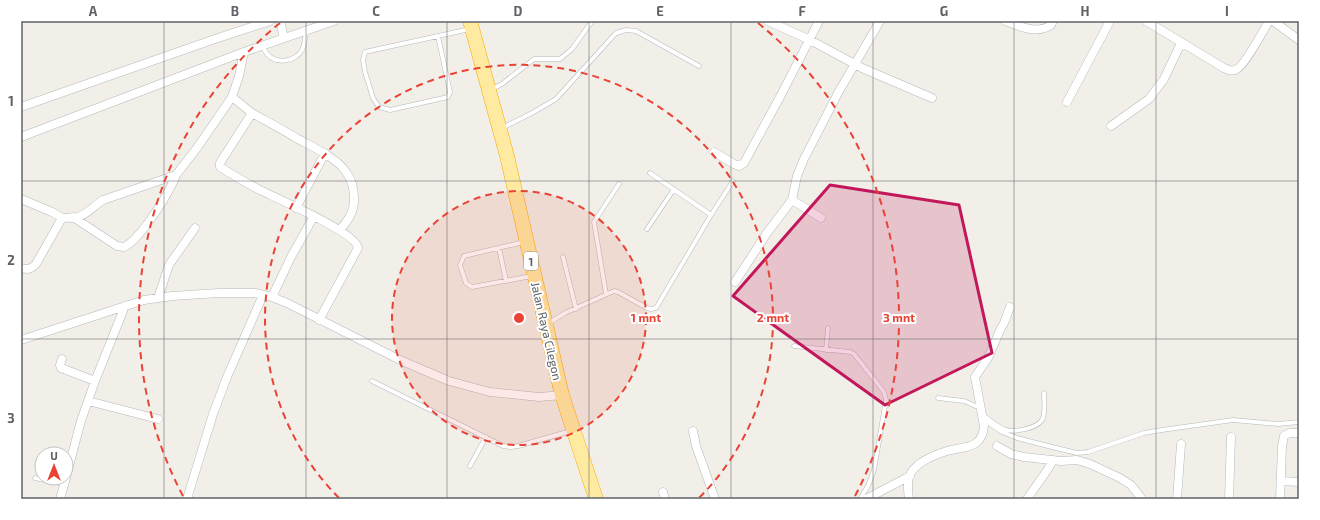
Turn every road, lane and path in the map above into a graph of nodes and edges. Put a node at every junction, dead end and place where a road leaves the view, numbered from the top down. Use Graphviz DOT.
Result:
graph roads {
  1 [pos="270,21"];
  2 [pos="280,21"];
  3 [pos="334,21"];
  4 [pos="592,21"];
  5 [pos="768,21"];
  6 [pos="819,21"];
  7 [pos="880,21"];
  8 [pos="1005,21"];
  9 [pos="1053,21"];
  10 [pos="1110,21"];
  11 [pos="1146,21"];
  12 [pos="1269,21"];
  13 [pos="1273,21"];
  14 [pos="471,25"];
  15 [pos="306,31"];
  16 [pos="438,36"];
  17 [pos="284,38"];
  18 [pos="810,40"];
  19 [pos="1299,40"];
  20 [pos="1181,43"];
  21 [pos="263,46"];
  22 [pos="244,52"];
  23 [pos="855,64"];
  24 [pos="698,66"];
  25 [pos="489,91"];
  26 [pos="232,97"];
  27 [pos="932,98"];
  28 [pos="1067,102"];
  29 [pos="21,107"];
  30 [pos="252,113"];
  31 [pos="1111,126"];
  32 [pos="499,129"];
  33 [pos="21,137"];
  34 [pos="714,152"];
  35 [pos="325,153"];
  36 [pos="650,173"];
  37 [pos="176,175"];
  38 [pos="733,181"];
  39 [pos="619,184"];
  40 [pos="674,189"];
  41 [pos="21,199"];
  42 [pos="792,200"];
  43 [pos="296,208"];
  44 [pos="711,215"];
  45 [pos="314,216"];
  46 [pos="73,217"];
  47 [pos="62,218"];
  48 [pos="821,218"];
  49 [pos="195,228"];
  50 [pos="647,229"];
  51 [pos="339,230"];
  52 [pos="526,241"];
  53 [pos="499,248"];
  54 [pos="563,257"];
  55 [pos="21,268"];
  56 [pos="534,276"];
  57 [pos="506,281"];
  58 [pos="735,282"];
  59 [pos="606,294"];
  60 [pos="263,295"];
  61 [pos="272,297"];
  62 [pos="158,298"];
  63 [pos="125,306"];
  64 [pos="1010,307"];
  65 [pos="576,308"];
  66 [pos="319,320"];
  67 [pos="545,325"];
  68 [pos="828,328"];
  69 [pos="21,340"];
  70 [pos="794,346"];
  71 [pos="826,350"];
  72 [pos="62,359"];
  73 [pos="95,381"];
  74 [pos="372,381"];
  75 [pos="1044,393"];
  76 [pos="562,395"];
  77 [pos="938,398"];
  78 [pos="88,401"];
  79 [pos="982,415"];
  80 [pos="158,419"];
  81 [pos="1299,422"];
  82 [pos="573,430"];
  83 [pos="693,431"];
  84 [pos="1299,433"];
  85 [pos="486,437"];
  86 [pos="1231,437"];
  87 [pos="1181,444"];
  88 [pos="997,446"];
  89 [pos="74,447"];
  90 [pos="1053,460"];
  91 [pos="470,466"];
  92 [pos="910,476"];
  93 [pos="1281,481"];
  94 [pos="1299,482"];
  95 [pos="63,486"];
  96 [pos="60,499"];
  97 [pos="187,499"];
  98 [pos="596,499"];
  99 [pos="715,499"];
  100 [pos="860,499"];
  101 [pos="866,499"];
  102 [pos="909,499"];
  103 [pos="1027,499"];
  104 [pos="1142,499"];
  105 [pos="1176,499"];
  106 [pos="1229,499"];
  107 [pos="1280,499"];
  1 -- 29 [label="street"];
  2 -- 17 [label="street"];
  3 -- 15 [label="street"];
  4 -- 25 [label="lane"];
  5 -- 18 [label="street"];
  6 -- 18 [label="street"];
  7 -- 23 [label="street"];
  8 -- 9 [label="street"];
  10 -- 28 [label="street"];
  11 -- 20 [label="street"];
  12 -- 20 [label="street"];
  13 -- 19 [label="street"];
  14 -- 16 [label="lane"];
  14 -- 25 [label="highway, Jalan Raya Cilegon / 1"];
  15 -- 17 [label="street"];
  15 -- 21 [label="lane"];
  16 -- 16 [label="lane"];
  17 -- 21 [label="street"];
  18 -- 23 [label="street"];
  18 -- 34 [label="street"];
  20 -- 31 [label="street"];
  21 -- 22 [label="street"];
  22 -- 26 [label="street"];
  22 -- 33 [label="street"];
  23 -- 27 [label="street"];
  23 -- 42 [label="street"];
  24 -- 32 [label="lane"];
  25 -- 32 [label="highway, Jalan Raya Cilegon / 1"];
  26 -- 30 [label="street"];
  26 -- 37 [label="street"];
  30 -- 35 [label="street"];
  30 -- 43 [label="street"];
  32 -- 52 [label="highway, Jalan Raya Cilegon / 1"];
  35 -- 43 [label="street"];
  35 -- 51 [label="street"];
  36 -- 40 [label="lane"];
  37 -- 46 [label="street"];
  37 -- 46 [label="street"];
  38 -- 44 [label="lane"];
  39 -- 59 [label="lane"];
  40 -- 44 [label="lane"];
  40 -- 50 [label="lane"];
  41 -- 47 [label="street"];
  42 -- 48 [label="street"];
  42 -- 58 [label="street"];
  43 -- 45 [label="street"];
  44 -- 59 [label="lane"];
  45 -- 51 [label="street"];
  45 -- 61 [label="street"];
  46 -- 47 [label="street"];
  47 -- 55 [label="street"];
  49 -- 62 [label="street"];
  51 -- 66 [label="street"];
  52 -- 53 [label="lane"];
  52 -- 56 [label="highway, Jalan Raya Cilegon / 1"];
  53 -- 57 [label="lane"];
  53 -- 57 [label="lane"];
  54 -- 65 [label="lane"];
  56 -- 57 [label="lane"];
  56 -- 67 [label="highway, Jalan Raya Cilegon / 1"];
  59 -- 65 [label="lane"];
  60 -- 61 [label="street"];
  60 -- 62 [label="street"];
  60 -- 97 [label="street"];
  61 -- 66 [label="street"];
  62 -- 63 [label="street"];
  63 -- 69 [label="street"];
  63 -- 73 [label="street"];
  64 -- 79 [label="street"];
  65 -- 67 [label="lane"];
  66 -- 76 [label="street"];
  67 -- 76 [label="highway, Jalan Raya Cilegon / 1"];
  68 -- 71 [label="lane"];
  70 -- 71 [label="lane"];
  71 -- 100 [label="lane"];
  72 -- 73 [label="street"];
  73 -- 78 [label="street"];
  74 -- 85 [label="lane"];
  75 -- 79 [label="lane"];
  76 -- 82 [label="highway, Jalan Raya Cilegon / 1"];
  77 -- 79 [label="lane"];
  78 -- 80 [label="street"];
  78 -- 89 [label="street"];
  79 -- 81 [label="lane"];
  79 -- 92 [label="street"];
  82 -- 85 [label="lane"];
  82 -- 98 [label="highway, Jalan Raya Cilegon / 1"];
  83 -- 99 [label="street"];
  84 -- 93 [label="street"];
  85 -- 91 [label="lane"];
  86 -- 106 [label="street"];
  87 -- 105 [label="street"];
  88 -- 90 [label="street"];
  90 -- 103 [label="street"];
  90 -- 104 [label="street"];
  92 -- 101 [label="street"];
  92 -- 102 [label="street"];
  93 -- 94 [label="street"];
  93 -- 107 [label="street"];
  95 -- 96 [label="street"];
}
